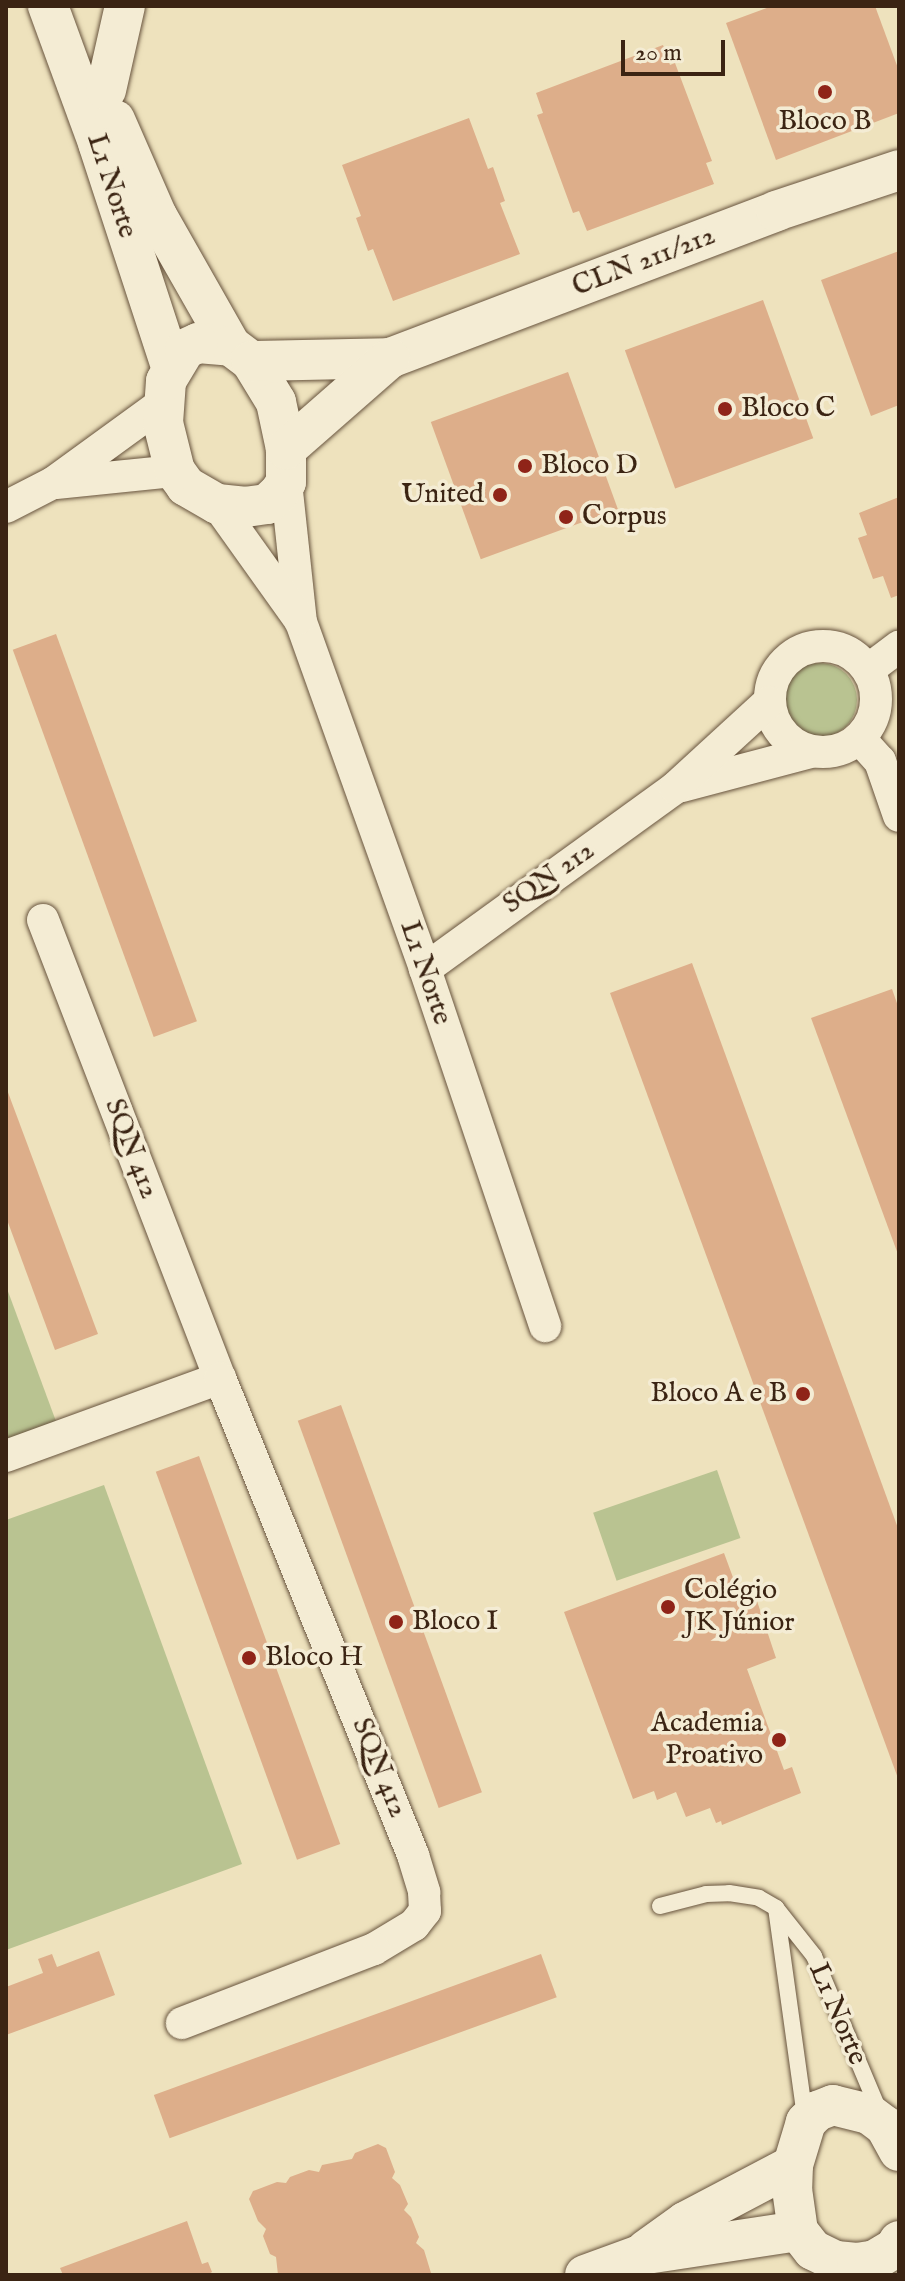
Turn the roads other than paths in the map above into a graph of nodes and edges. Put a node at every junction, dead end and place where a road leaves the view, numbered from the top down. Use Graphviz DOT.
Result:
graph roads {
  1 [pos="48,6"];
  2 [pos="77,6"];
  3 [pos="125,6"];
  4 [pos="106,90"];
  5 [pos="899,170"];
  6 [pos="241,354"];
  7 [pos="390,358"];
  8 [pos="167,385"];
  9 [pos="286,466"];
  10 [pos="175,471"];
  11 [pos="53,483"];
  12 [pos="217,504"];
  13 [pos="6,507"];
  14 [pos="301,622"];
  15 [pos="899,647"];
  16 [pos="868,670"];
  17 [pos="769,702"];
  18 [pos="859,738"];
  19 [pos="811,752"];
  20 [pos="675,788"];
  21 [pos="899,816"];
  22 [pos="43,920"];
  23 [pos="425,969"];
  24 [pos="545,1326"];
  25 [pos="220,1378"];
  26 [pos="6,1456"];
  27 [pos="660,1906"];
  28 [pos="776,1908"];
  29 [pos="182,2023"];
  30 [pos="806,2122"];
  31 [pos="892,2139"];
  32 [pos="793,2165"];
  33 [pos="798,2231"];
  34 [pos="899,2241"];
  35 [pos="640,2255"];
  36 [pos="860,2269"];
  37 [pos="585,2275"];
  1 -- 8 [label="street, L1 Norte"];
  2 -- 4 [label="street, L1 Norte"];
  3 -- 4 [label="street"];
  4 -- 6 [label="street, L1 Norte"];
  5 -- 7 [label="street, CLN 211/212"];
  6 -- 7 [label="street, CLN 211/212"];
  6 -- 8 [label="street"];
  6 -- 9 [label="street"];
  7 -- 9 [label="street, CLN 211/212"];
  8 -- 10 [label="street"];
  8 -- 11 [label="street"];
  9 -- 12 [label="street"];
  9 -- 14 [label="street, L1 Norte"];
  10 -- 11 [label="street"];
  10 -- 12 [label="street"];
  11 -- 13 [label="street"];
  12 -- 14 [label="street, L1 Norte"];
  14 -- 23 [label="street, L1 Norte"];
  15 -- 16 [label="street"];
  16 -- 17 [label="street"];
  16 -- 18 [label="street"];
  17 -- 19 [label="street"];
  17 -- 20 [label="street, SQN 212"];
  18 -- 19 [label="street"];
  18 -- 21 [label="street"];
  19 -- 20 [label="street, SQN 212"];
  20 -- 23 [label="street, SQN 212"];
  22 -- 25 [label="street, SQN 412"];
  23 -- 24 [label="street, L1 Norte"];
  25 -- 26 [label="street"];
  25 -- 29 [label="street, SQN 412"];
  27 -- 28 [label="lane"];
  28 -- 30 [label="lane, L1 Norte"];
  28 -- 31 [label="lane, L1 Norte"];
  30 -- 31 [label="street"];
  30 -- 32 [label="street"];
  32 -- 33 [label="street"];
  32 -- 35 [label="street"];
  33 -- 35 [label="street"];
  33 -- 36 [label="street"];
  34 -- 36 [label="street"];
  35 -- 37 [label="street"];
}
